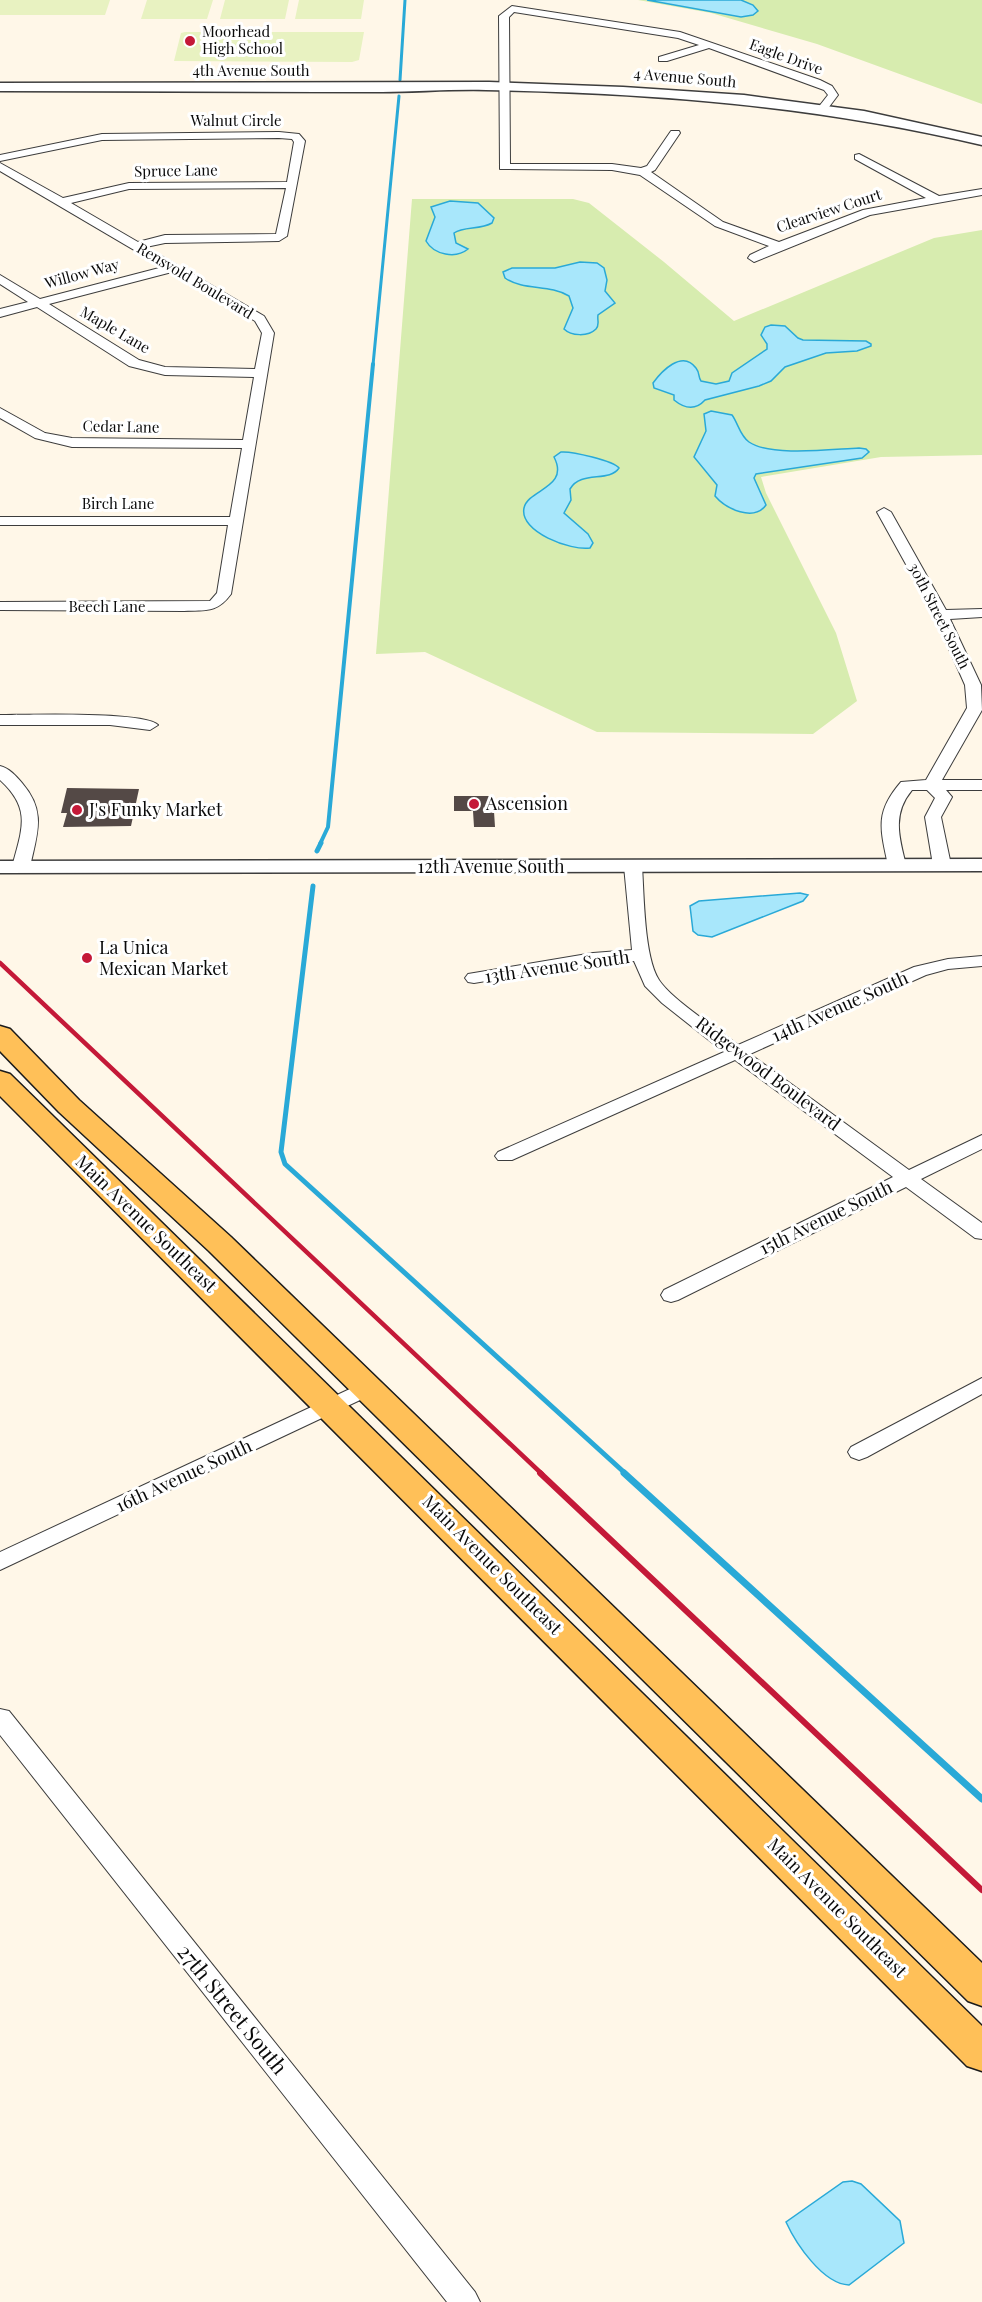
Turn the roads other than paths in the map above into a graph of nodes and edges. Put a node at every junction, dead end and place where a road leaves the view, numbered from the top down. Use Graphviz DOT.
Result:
graph roads {
  1 [pos="512,9"];
  2 [pos="709,45"];
  3 [pos="663,59"];
  4 [pos="0,87"];
  5 [pos="503,88"];
  6 [pos="822,109"];
  7 [pos="675,133"];
  8 [pos="982,141"];
  9 [pos="859,157"];
  10 [pos="0,158"];
  11 [pos="0,166"];
  12 [pos="644,172"];
  13 [pos="292,185"];
  14 [pos="982,192"];
  15 [pos="936,199"];
  16 [pos="61,202"];
  17 [pos="136,246"];
  18 [pos="779,246"];
  19 [pos="754,258"];
  20 [pos="173,268"];
  21 [pos="0,279"];
  22 [pos="262,302"];
  23 [pos="37,303"];
  24 [pos="241,308"];
  25 [pos="0,313"];
  26 [pos="261,373"];
  27 [pos="0,412"];
  28 [pos="249,444"];
  29 [pos="884,512"];
  30 [pos="0,520"];
  31 [pos="236,521"];
  32 [pos="214,605"];
  33 [pos="0,606"];
  34 [pos="982,613"];
  35 [pos="941,615"];
  36 [pos="0,720"];
  37 [pos="150,725"];
  38 [pos="0,771"];
  39 [pos="931,785"];
  40 [pos="982,785"];
  41 [pos="897,865"];
  42 [pos="942,865"];
  43 [pos="982,865"];
  44 [pos="633,866"];
  45 [pos="5,867"];
  46 [pos="641,956"];
  47 [pos="982,961"];
  48 [pos="474,978"];
  49 [pos="0,1035"];
  50 [pos="737,1053"];
  51 [pos="0,1080"];
  52 [pos="982,1141"];
  53 [pos="505,1156"];
  54 [pos="907,1178"];
  55 [pos="982,1233"];
  56 [pos="671,1295"];
  57 [pos="982,1385"];
  58 [pos="367,1388"];
  59 [pos="332,1406"];
  60 [pos="859,1452"];
  61 [pos="0,1563"];
  62 [pos="0,1718"];
  63 [pos="982,1989"];
  64 [pos="982,2053"];
  65 [pos="465,2302"];
  1 -- 2 [label="street, Eagle Drive"];
  1 -- 5 [label="street, Clearview Court"];
  2 -- 3 [label="street"];
  2 -- 6 [label="street, Eagle Drive"];
  4 -- 5 [label="street, 4th Avenue South"];
  5 -- 6 [label="street, 4 Avenue South"];
  5 -- 12 [label="street, Clearview Court"];
  6 -- 8 [label="street, 4 Avenue South"];
  7 -- 12 [label="street"];
  9 -- 15 [label="street, Clearview Court"];
  10 -- 13 [label="street, Walnut Circle"];
  11 -- 16 [label="street, Rensvold Boulevard"];
  12 -- 18 [label="street, Clearview Court"];
  13 -- 16 [label="street, Spruce Lane"];
  13 -- 17 [label="street, Walnut Circle"];
  14 -- 15 [label="street, Clearview Court"];
  15 -- 18 [label="street, Clearview Court"];
  16 -- 17 [label="street, Rensvold Boulevard"];
  17 -- 20 [label="street, Rensvold Boulevard"];
  18 -- 19 [label="street"];
  20 -- 23 [label="street, Willow Way"];
  20 -- 24 [label="street, Rensvold Boulevard"];
  21 -- 23 [label="street, Maple Lane"];
  22 -- 24 [label="street"];
  23 -- 25 [label="street, Willow Way"];
  23 -- 26 [label="street, Maple Lane"];
  24 -- 26 [label="street, Rensvold Boulevard"];
  26 -- 28 [label="street, Rensvold Boulevard"];
  27 -- 28 [label="street, Cedar Lane"];
  28 -- 31 [label="street, Rensvold Boulevard"];
  29 -- 35 [label="street, 30th Street South"];
  30 -- 31 [label="street, Birch Lane"];
  31 -- 32 [label="street, Rensvold Boulevard"];
  32 -- 33 [label="street, Beech Lane"];
  34 -- 35 [label="street"];
  35 -- 39 [label="street, 30th Street South"];
  36 -- 37 [label="street"];
  38 -- 45 [label="street"];
  39 -- 40 [label="street"];
  39 -- 41 [label="street"];
  39 -- 42 [label="street"];
  41 -- 42 [label="street, 12th Avenue South"];
  41 -- 44 [label="street, 12th Avenue South"];
  42 -- 43 [label="street, 12th Avenue South"];
  44 -- 45 [label="street, 12th Avenue South"];
  44 -- 46 [label="street, Ridgewood Boulevard"];
  46 -- 48 [label="street, 13th Avenue South"];
  46 -- 50 [label="street, Ridgewood Boulevard"];
  47 -- 50 [label="street, 14th Avenue South"];
  49 -- 58 [label="main road, Main Avenue Southeast"];
  50 -- 53 [label="street, 14th Avenue South"];
  50 -- 54 [label="street, Ridgewood Boulevard"];
  51 -- 59 [label="main road, Main Avenue Southeast"];
  52 -- 54 [label="street, 15th Avenue South"];
  54 -- 55 [label="street, Ridgewood Boulevard"];
  54 -- 56 [label="street, 15th Avenue South"];
  57 -- 60 [label="street"];
  58 -- 59 [label="street, 16th Avenue South"];
  58 -- 63 [label="main road, Main Avenue Southeast"];
  59 -- 61 [label="street, 16th Avenue South"];
  59 -- 64 [label="main road, Main Avenue Southeast"];
  62 -- 65 [label="street, 27th Street South"];
}
